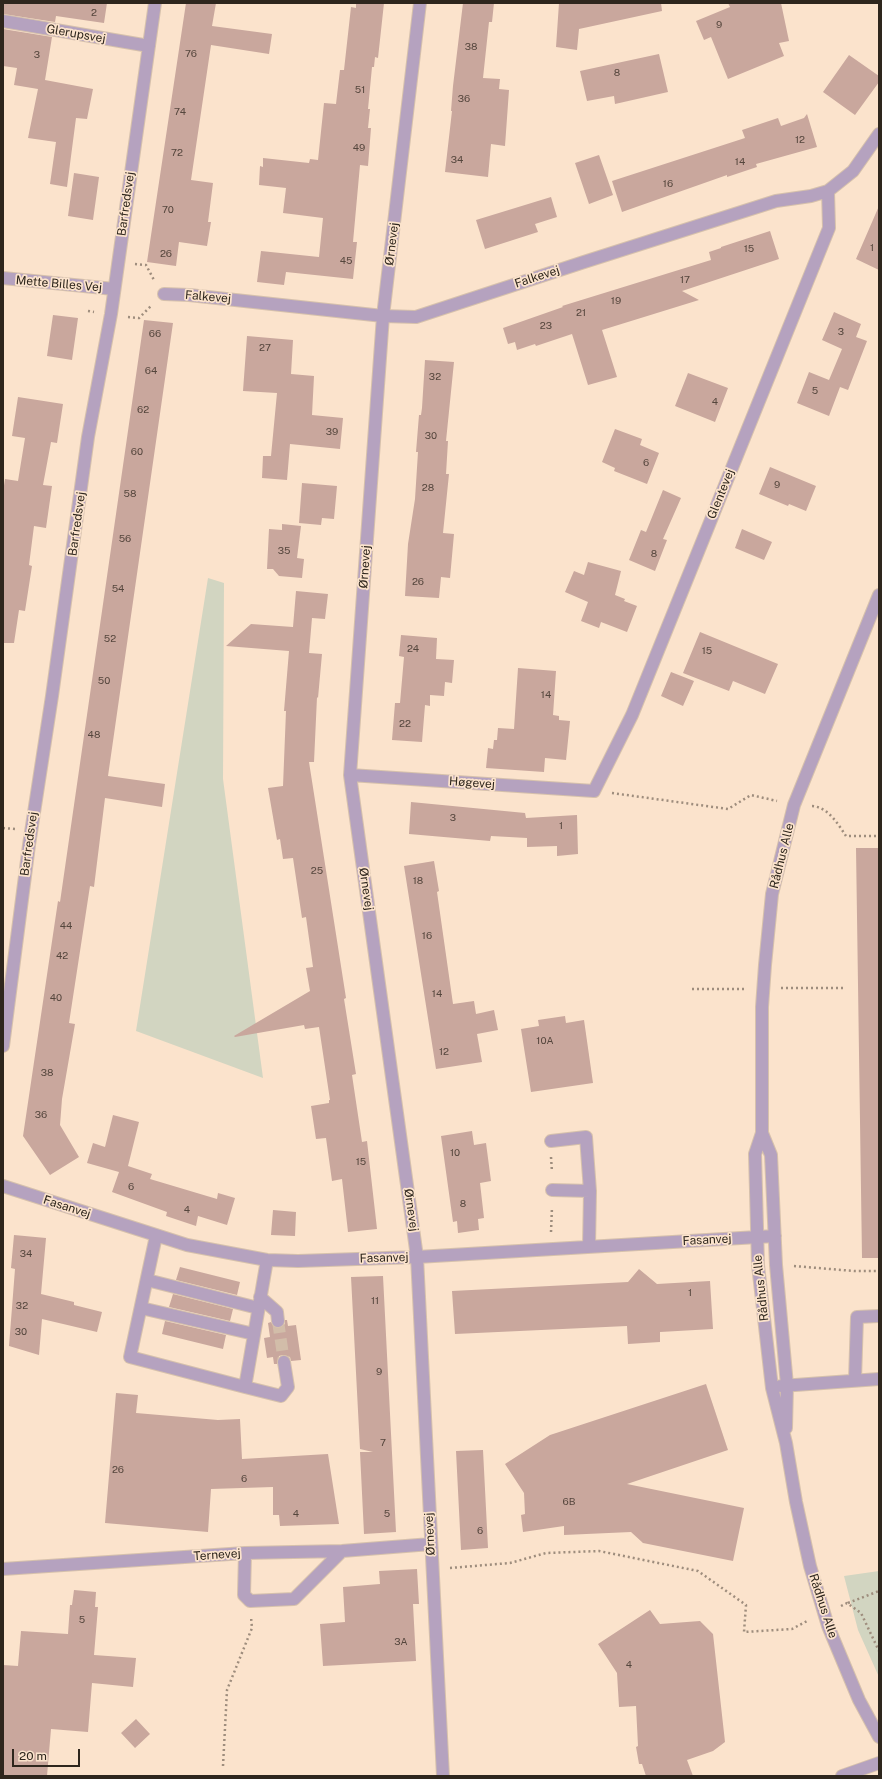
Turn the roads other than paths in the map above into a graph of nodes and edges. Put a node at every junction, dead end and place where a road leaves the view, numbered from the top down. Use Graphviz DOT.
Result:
graph roads {
  1 [pos="155,3"];
  2 [pos="420,3"];
  3 [pos="3,21"];
  4 [pos="149,46"];
  5 [pos="879,134"];
  6 [pos="828,191"];
  7 [pos="3,278"];
  8 [pos="114,288"];
  9 [pos="164,294"];
  10 [pos="383,316"];
  11 [pos="879,595"];
  12 [pos="350,775"];
  13 [pos="594,791"];
  14 [pos="3,1046"];
  15 [pos="762,1133"];
  16 [pos="551,1141"];
  17 [pos="3,1186"];
  18 [pos="552,1190"];
  19 [pos="590,1192"];
  20 [pos="156,1236"];
  21 [pos="775,1236"];
  22 [pos="756,1237"];
  23 [pos="589,1247"];
  24 [pos="417,1257"];
  25 [pos="267,1260"];
  26 [pos="147,1280"];
  27 [pos="259,1302"];
  28 [pos="141,1308"];
  29 [pos="879,1316"];
  30 [pos="278,1321"];
  31 [pos="254,1334"];
  32 [pos="284,1362"];
  33 [pos="879,1379"];
  34 [pos="855,1380"];
  35 [pos="787,1385"];
  36 [pos="245,1386"];
  37 [pos="772,1388"];
  38 [pos="786,1442"];
  39 [pos="431,1544"];
  40 [pos="342,1551"];
  41 [pos="245,1553"];
  42 [pos="3,1569"];
  43 [pos="879,1737"];
  44 [pos="879,1763"];
  45 [pos="444,1776"];
  46 [pos="842,1776"];
  1 -- 4 [label="street, Barfredsvej"];
  2 -- 10 [label="street, Ørnevej"];
  3 -- 4 [label="street, Glerupsvej"];
  4 -- 8 [label="street, Barfredsvej"];
  5 -- 6 [label="street, Falkevej"];
  6 -- 10 [label="street, Falkevej"];
  6 -- 13 [label="street, Glentevej"];
  7 -- 8 [label="street, Mette Billes Vej"];
  8 -- 14 [label="street, Barfredsvej"];
  9 -- 10 [label="street, Falkevej"];
  10 -- 12 [label="street, Ørnevej"];
  11 -- 15 [label="street, Rådhus Alle"];
  12 -- 13 [label="street, Høgevej"];
  12 -- 24 [label="street, Ørnevej"];
  15 -- 21 [label="street, Rådhus Alle"];
  15 -- 22 [label="street, Rådhus Alle"];
  16 -- 19 [label="street"];
  17 -- 20 [label="street, Fasanvej"];
  18 -- 19 [label="street"];
  19 -- 23 [label="street"];
  20 -- 25 [label="street, Fasanvej"];
  20 -- 26 [label="street"];
  21 -- 22 [label="street, Fasanvej"];
  21 -- 35 [label="street, Rådhus Alle"];
  22 -- 23 [label="street, Fasanvej"];
  22 -- 37 [label="street, Rådhus Alle"];
  23 -- 24 [label="street, Fasanvej"];
  24 -- 25 [label="street, Fasanvej"];
  24 -- 39 [label="street, Ørnevej"];
  25 -- 27 [label="street"];
  26 -- 27 [label="street"];
  26 -- 28 [label="street"];
  27 -- 30 [label="street"];
  27 -- 31 [label="street"];
  28 -- 31 [label="street"];
  28 -- 36 [label="street"];
  29 -- 34 [label="street"];
  31 -- 36 [label="street"];
  32 -- 36 [label="street"];
  33 -- 34 [label="street"];
  34 -- 35 [label="street"];
  35 -- 37 [label="street"];
  35 -- 38 [label="street, Rådhus Alle"];
  37 -- 38 [label="street, Rådhus Alle"];
  38 -- 43 [label="street, Rådhus Alle"];
  39 -- 40 [label="street, Ternevej"];
  39 -- 45 [label="street, Ørnevej"];
  40 -- 41 [label="street, Ternevej"];
  40 -- 41 [label="street"];
  41 -- 42 [label="street, Ternevej"];
  44 -- 46 [label="street"];
}
